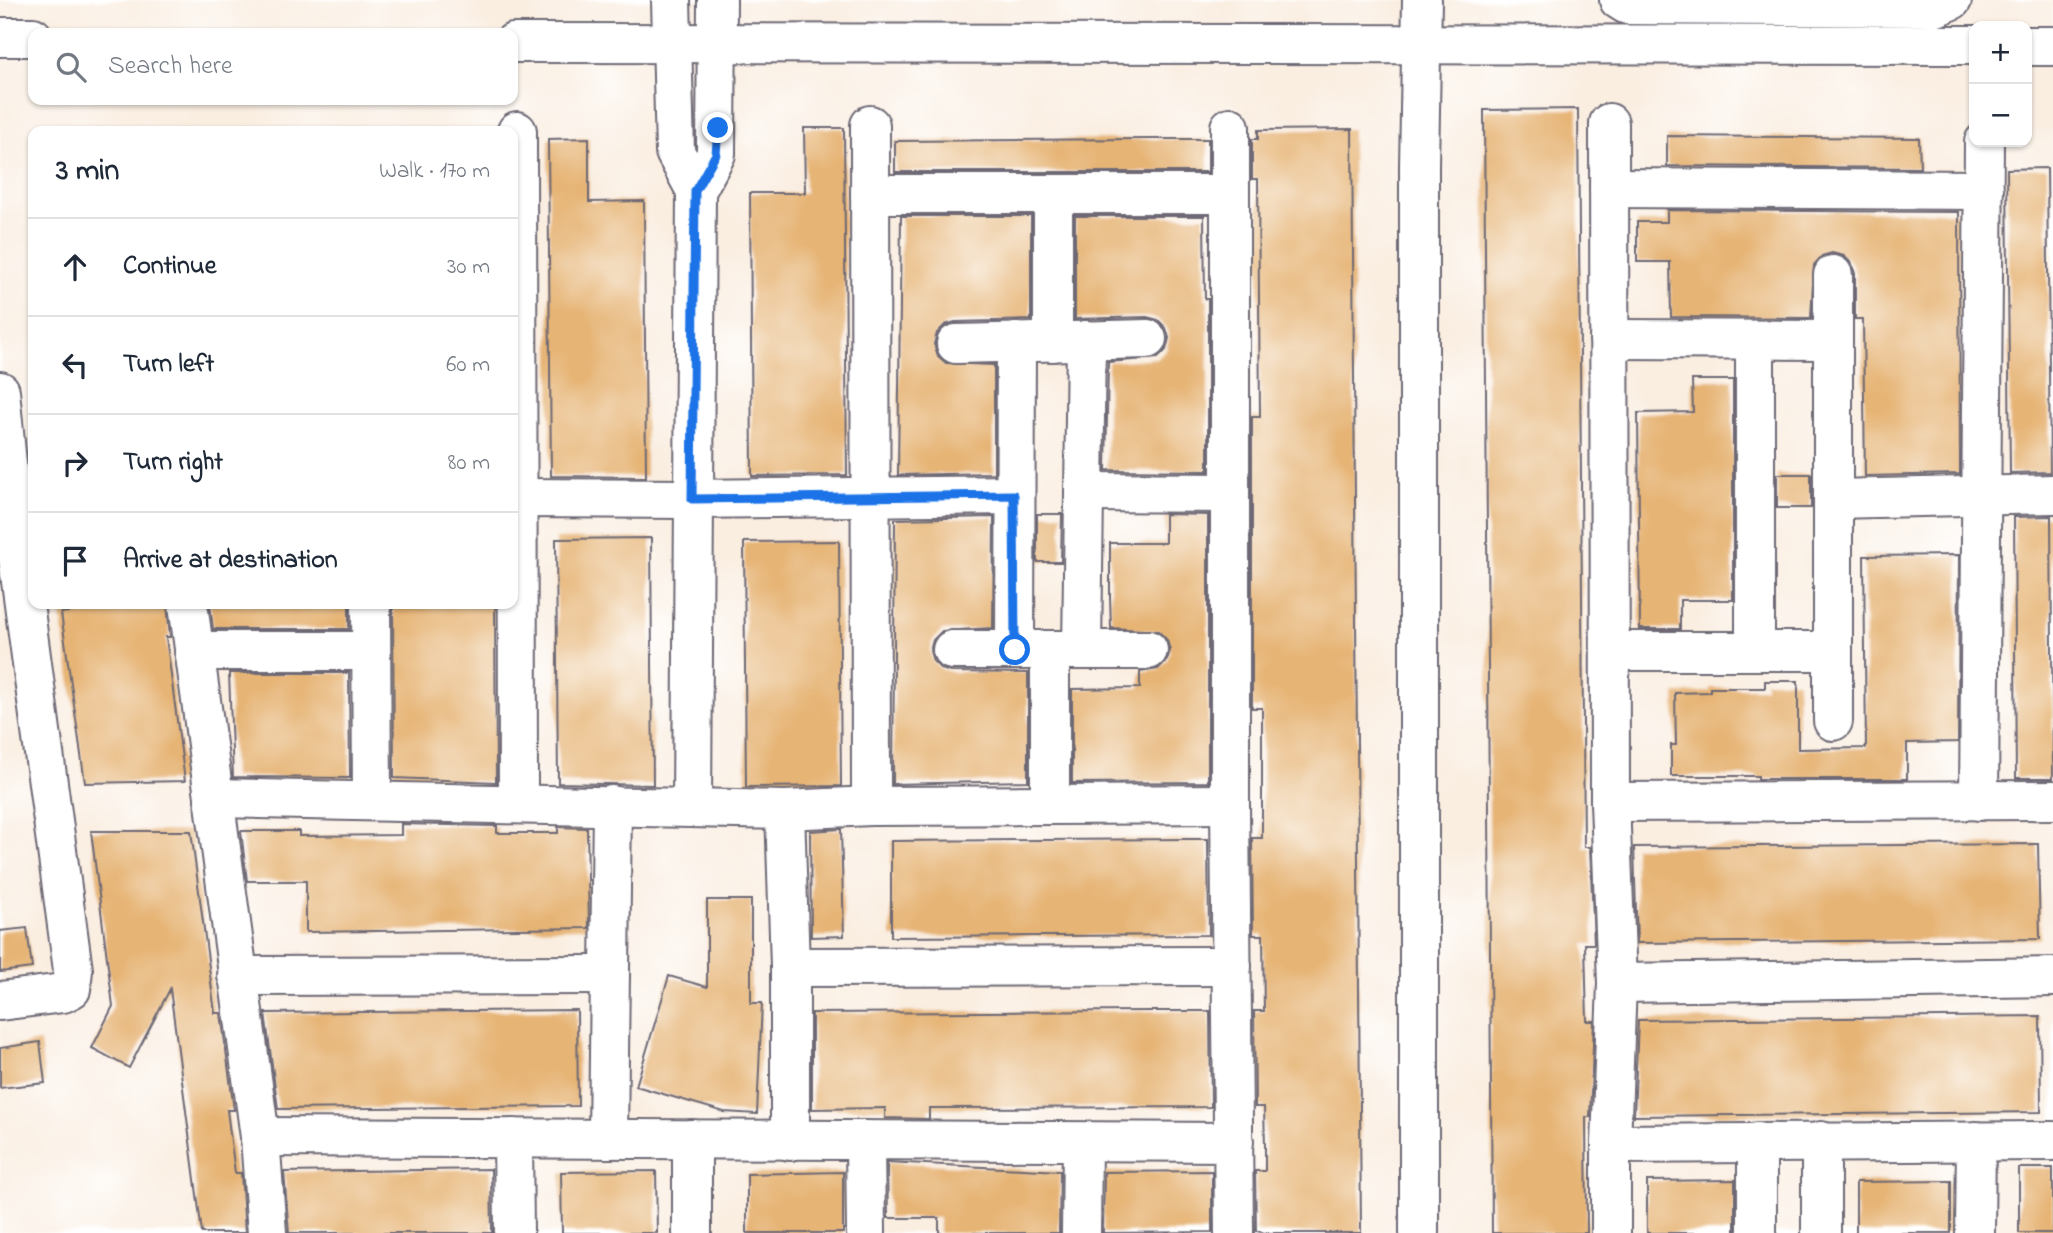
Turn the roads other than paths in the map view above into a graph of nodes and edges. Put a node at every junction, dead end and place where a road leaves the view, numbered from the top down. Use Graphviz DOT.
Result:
graph roads {
  1 [pos="671,0"];
  2 [pos="717,0"];
  3 [pos="1422,0"];
  4 [pos="1619,0"];
  5 [pos="1952,0"];
  6 [pos="0,37"];
  7 [pos="28,37"];
  8 [pos="518,44"];
  9 [pos="1969,45"];
  10 [pos="2032,46"];
  11 [pos="2053,46"];
  12 [pos="719,60"];
  13 [pos="1422,61"];
  14 [pos="671,62"];
  15 [pos="1609,123"];
  16 [pos="870,125"];
  17 [pos="1230,127"];
  18 [pos="1984,147"];
  19 [pos="1609,188"];
  20 [pos="1984,190"];
  21 [pos="695,191"];
  22 [pos="870,194"];
  23 [pos="1053,194"];
  24 [pos="1230,194"];
  25 [pos="1833,275"];
  26 [pos="1147,339"];
  27 [pos="1609,339"];
  28 [pos="1755,340"];
  29 [pos="1833,340"];
  30 [pos="1052,341"];
  31 [pos="956,344"];
  32 [pos="0,391"];
  33 [pos="518,474"];
  34 [pos="1084,492"];
  35 [pos="1230,493"];
  36 [pos="2053,494"];
  37 [pos="1014,495"];
  38 [pos="1982,497"];
  39 [pos="870,498"];
  40 [pos="692,499"];
  41 [pos="1833,499"];
  42 [pos="6,514"];
  43 [pos="189,609"];
  44 [pos="371,609"];
  45 [pos="516,609"];
  46 [pos="952,650"];
  47 [pos="1049,650"];
  48 [pos="1149,650"];
  49 [pos="194,651"];
  50 [pos="371,652"];
  51 [pos="1610,652"];
  52 [pos="1755,652"];
  53 [pos="1833,652"];
  54 [pos="1833,721"];
  55 [pos="214,798"];
  56 [pos="2053,800"];
  57 [pos="372,801"];
  58 [pos="1979,801"];
  59 [pos="1610,802"];
  60 [pos="518,804"];
  61 [pos="1230,804"];
  62 [pos="612,805"];
  63 [pos="1050,805"];
  64 [pos="692,806"];
  65 [pos="871,806"];
  66 [pos="785,810"];
  67 [pos="1232,966"];
  68 [pos="790,967"];
  69 [pos="610,975"];
  70 [pos="237,976"];
  71 [pos="2053,977"];
  72 [pos="1618,983"];
  73 [pos="0,1001"];
  74 [pos="260,1137"];
  75 [pos="513,1138"];
  76 [pos="608,1139"];
  77 [pos="692,1139"];
  78 [pos="865,1140"];
  79 [pos="1976,1140"];
  80 [pos="790,1141"];
  81 [pos="1821,1141"];
  82 [pos="2053,1141"];
  83 [pos="1082,1142"];
  84 [pos="1234,1142"];
  85 [pos="1757,1142"];
  86 [pos="1611,1144"];
  87 [pos="267,1233"];
  88 [pos="514,1233"];
  89 [pos="692,1233"];
  90 [pos="866,1233"];
  91 [pos="1081,1233"];
  92 [pos="1234,1233"];
  93 [pos="1419,1233"];
  94 [pos="1611,1233"];
  95 [pos="1757,1233"];
  96 [pos="1821,1233"];
  97 [pos="1975,1233"];
  1 -- 14 [label="street"];
  2 -- 12 [label="street"];
  3 -- 13 [label="street"];
  4 -- 5 [label="street"];
  6 -- 7 [label="street"];
  8 -- 14 [label="street"];
  9 -- 13 [label="street"];
  10 -- 11 [label="street"];
  12 -- 13 [label="street"];
  12 -- 14 [label="street"];
  12 -- 21 [label="street"];
  13 -- 93 [label="street"];
  14 -- 21 [label="street"];
  15 -- 19 [label="street"];
  16 -- 22 [label="street"];
  17 -- 24 [label="street"];
  18 -- 20 [label="street"];
  19 -- 20 [label="street"];
  19 -- 27 [label="street"];
  20 -- 38 [label="street"];
  21 -- 40 [label="street"];
  22 -- 23 [label="street"];
  22 -- 39 [label="street"];
  23 -- 24 [label="street"];
  23 -- 30 [label="street"];
  24 -- 35 [label="street"];
  25 -- 29 [label="street"];
  26 -- 30 [label="street"];
  27 -- 28 [label="street"];
  27 -- 51 [label="street"];
  28 -- 29 [label="street"];
  28 -- 52 [label="street"];
  29 -- 41 [label="street"];
  30 -- 31 [label="street"];
  30 -- 34 [label="street"];
  30 -- 37 [label="street"];
  32 -- 42 [label="street"];
  33 -- 40 [label="street"];
  34 -- 35 [label="street"];
  34 -- 47 [label="street"];
  35 -- 61 [label="street"];
  36 -- 38 [label="street"];
  37 -- 39 [label="street"];
  37 -- 47 [label="street"];
  38 -- 41 [label="street"];
  38 -- 58 [label="street"];
  39 -- 40 [label="street"];
  39 -- 65 [label="street"];
  40 -- 64 [label="street"];
  41 -- 53 [label="street"];
  42 -- 73 [label="street"];
  43 -- 49 [label="street"];
  44 -- 50 [label="street"];
  45 -- 60 [label="street"];
  46 -- 47 [label="street"];
  47 -- 48 [label="street"];
  47 -- 63 [label="street"];
  49 -- 50 [label="street"];
  49 -- 55 [label="street"];
  50 -- 57 [label="street"];
  51 -- 52 [label="street"];
  51 -- 59 [label="street"];
  52 -- 53 [label="street"];
  53 -- 54 [label="street"];
  55 -- 57 [label="street"];
  55 -- 70 [label="street"];
  56 -- 58 [label="street"];
  57 -- 60 [label="street"];
  58 -- 59 [label="street"];
  59 -- 72 [label="street"];
  60 -- 62 [label="street"];
  61 -- 63 [label="street"];
  61 -- 67 [label="street"];
  62 -- 64 [label="street"];
  62 -- 69 [label="street"];
  63 -- 65 [label="street"];
  64 -- 66 [label="street"];
  65 -- 66 [label="street"];
  66 -- 68 [label="street"];
  67 -- 68 [label="street"];
  67 -- 84 [label="street"];
  68 -- 80 [label="street"];
  69 -- 70 [label="street"];
  69 -- 76 [label="street"];
  70 -- 74 [label="street"];
  71 -- 72 [label="street"];
  72 -- 86 [label="street"];
  74 -- 75 [label="street"];
  74 -- 87 [label="street"];
  75 -- 76 [label="street"];
  75 -- 88 [label="street"];
  76 -- 77 [label="street"];
  77 -- 80 [label="street"];
  77 -- 89 [label="street"];
  78 -- 80 [label="street"];
  78 -- 83 [label="street"];
  78 -- 90 [label="street"];
  79 -- 81 [label="street"];
  79 -- 82 [label="street"];
  79 -- 97 [label="street"];
  81 -- 85 [label="street"];
  81 -- 96 [label="street"];
  83 -- 84 [label="street"];
  83 -- 91 [label="street"];
  84 -- 92 [label="street"];
  85 -- 86 [label="street"];
  85 -- 95 [label="street"];
  86 -- 94 [label="street"];
}
